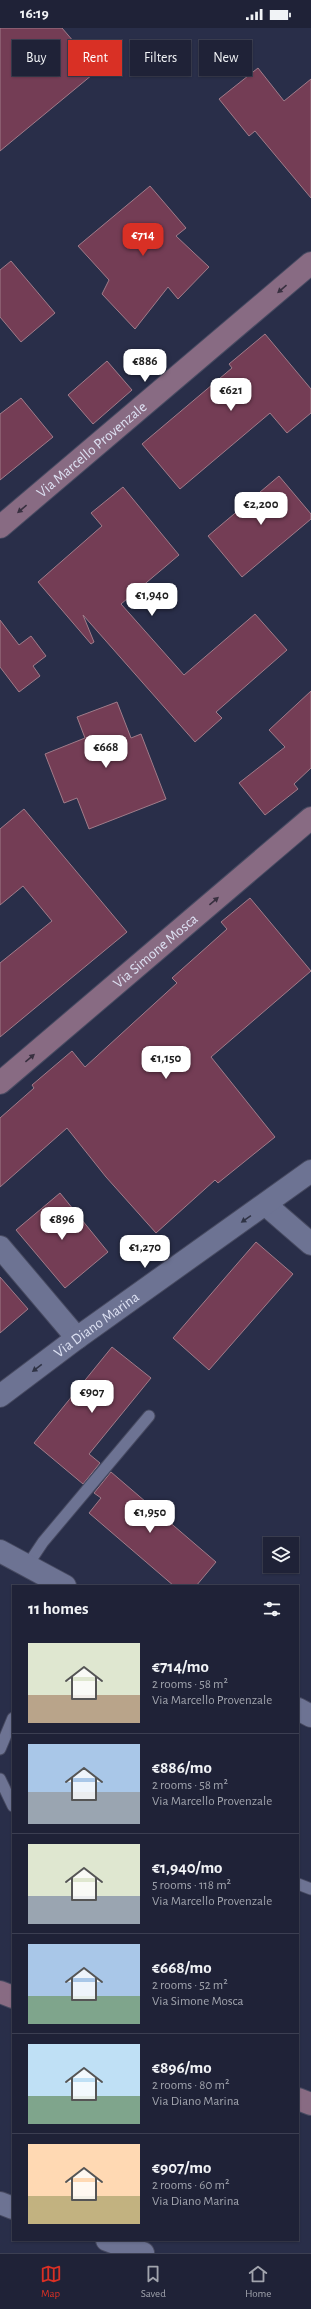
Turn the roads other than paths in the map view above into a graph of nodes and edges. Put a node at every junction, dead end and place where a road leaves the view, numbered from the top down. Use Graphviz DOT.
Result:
graph roads {
  1 [pos="311,263"];
  2 [pos="0,527"];
  3 [pos="311,818"];
  4 [pos="0,1083"];
  5 [pos="311,1171"];
  6 [pos="266,1205"];
  7 [pos="311,1244"];
  8 [pos="0,1247"];
  9 [pos="77,1338"];
  10 [pos="0,1396"];
  11 [pos="149,1416"];
  12 [pos="0,1551"];
  13 [pos="27,1566"];
  14 [pos="63,1585"];
  15 [pos="299,1710"];
  16 [pos="311,1716"];
  17 [pos="12,1720"];
  18 [pos="0,1749"];
  19 [pos="0,1779"];
  20 [pos="12,1804"];
  21 [pos="299,1884"];
  22 [pos="311,1889"];
  23 [pos="0,1992"];
  24 [pos="12,1997"];
  25 [pos="299,2099"];
  26 [pos="311,2104"];
  27 [pos="0,2203"];
  28 [pos="12,2208"];
  29 [pos="118,2242"];
  30 [pos="143,2253"];
  1 -- 2 [label="street, Via Marcello Provenzale, one-way"];
  4 -- 3 [label="street, Via Simone Mosca, one-way"];
  5 -- 6 [label="street, Via Diano Marina"];
  6 -- 7 [label="street"];
  6 -- 9 [label="street, Via Diano Marina, one-way"];
  8 -- 9 [label="street"];
  9 -- 10 [label="street, Via Diano Marina, one-way"];
  11 -- 13 [label="lane"];
  12 -- 13 [label="street"];
  13 -- 14 [label="street"];
  15 -- 16 [label="street"];
  17 -- 18 [label="lane"];
  19 -- 20 [label="lane"];
  21 -- 22 [label="lane"];
  23 -- 24 [label="street"];
  25 -- 26 [label="street"];
  27 -- 28 [label="street"];
  29 -- 30 [label="street"];
}
